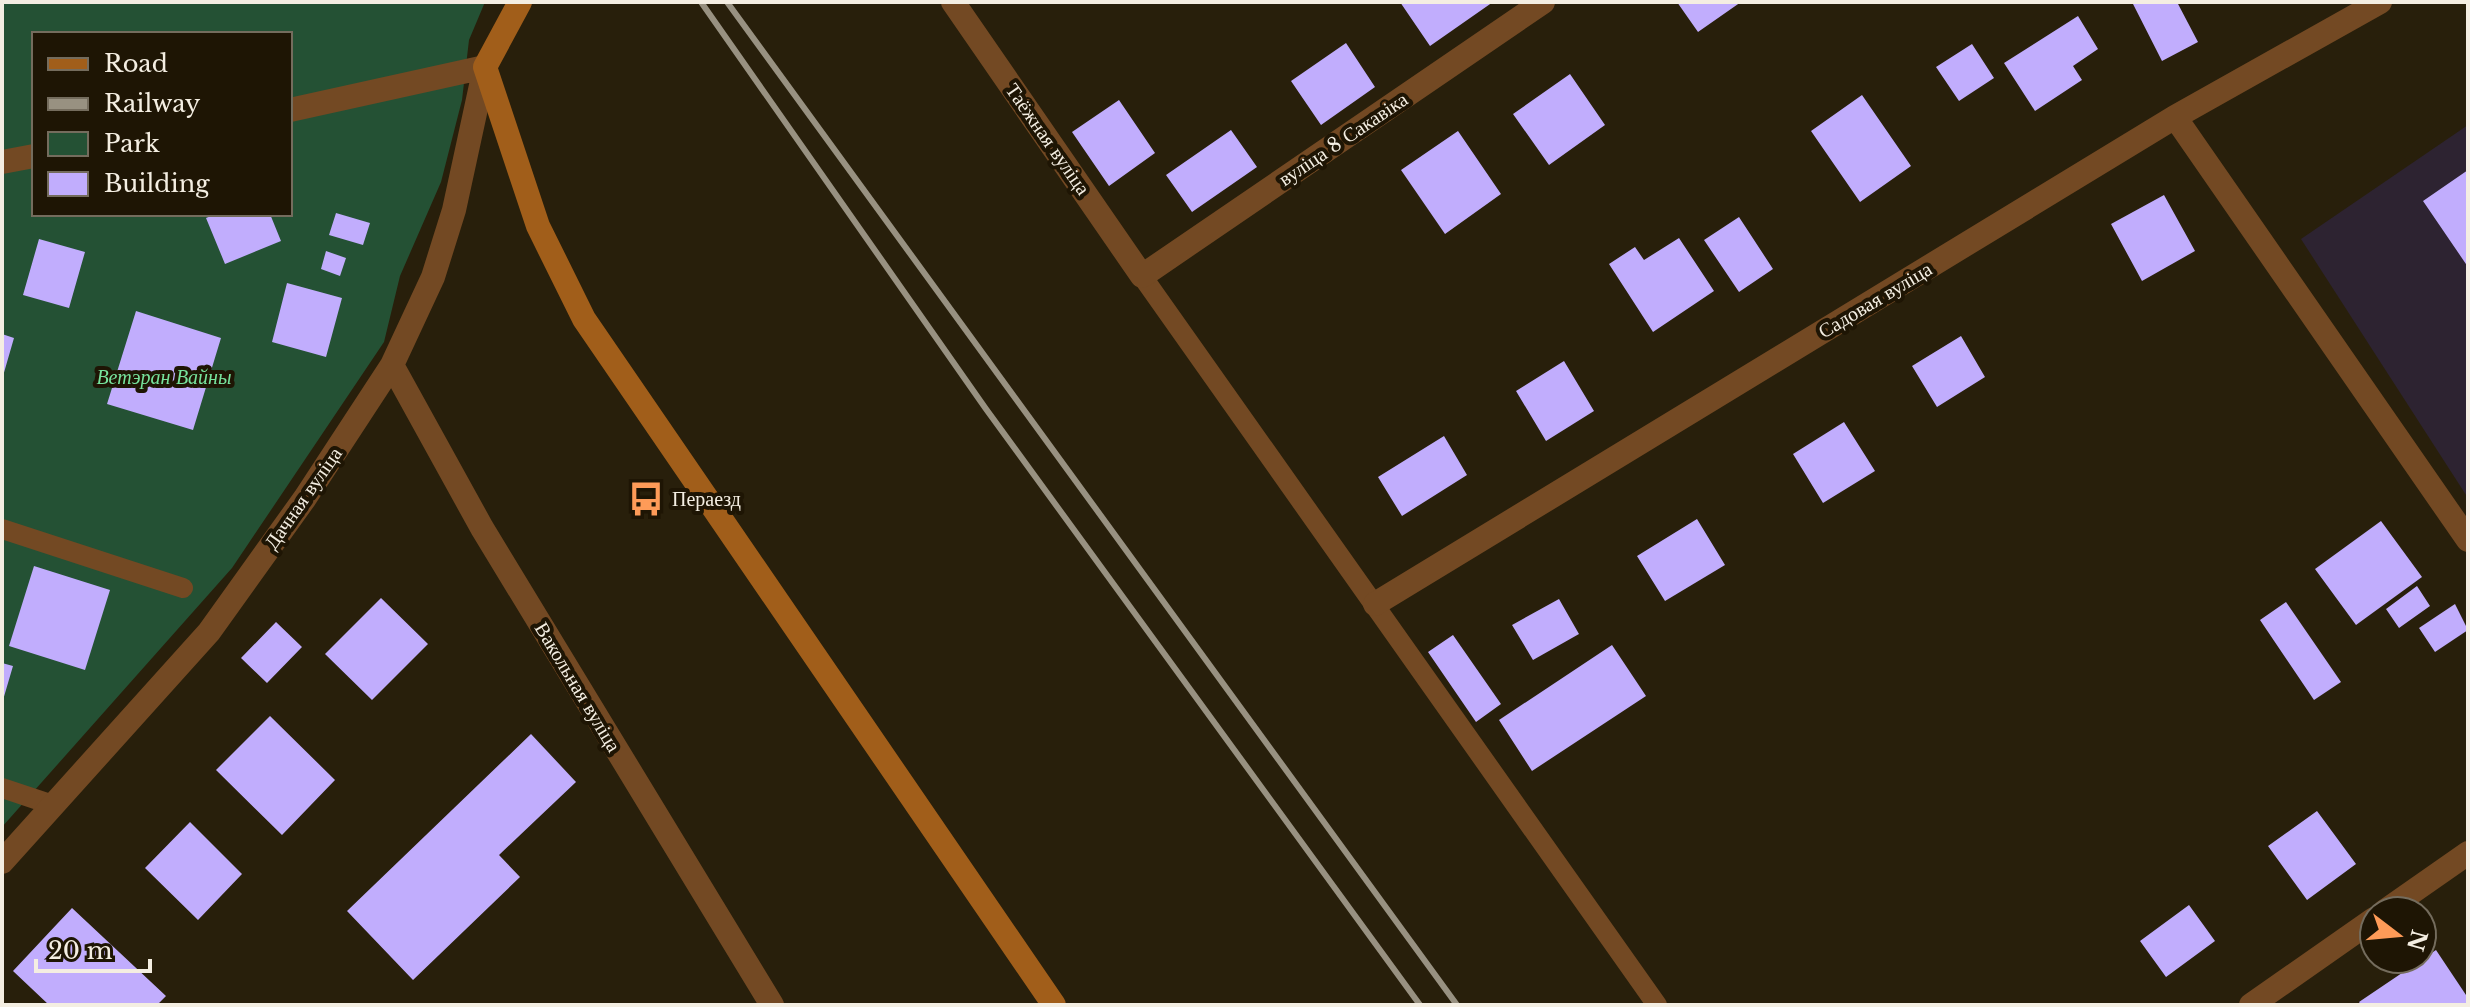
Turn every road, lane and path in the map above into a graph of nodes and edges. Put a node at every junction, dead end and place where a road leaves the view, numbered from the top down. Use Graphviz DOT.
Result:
graph roads {
  1 [pos="520,2"];
  2 [pos="953,2"];
  3 [pos="1543,2"];
  4 [pos="2380,2"];
  5 [pos="485,67"];
  6 [pos="292,110"];
  7 [pos="2175,117"];
  8 [pos="32,156"];
  9 [pos="2,162"];
  10 [pos="1142,276"];
  11 [pos="392,365"];
  12 [pos="2,529"];
  13 [pos="2468,540"];
  14 [pos="183,588"];
  15 [pos="1375,604"];
  16 [pos="2,788"];
  17 [pos="53,805"];
  18 [pos="2468,853"];
  19 [pos="2,862"];
  20 [pos="2408,895"];
  21 [pos="2358,930"];
  22 [pos="772,1005"];
  23 [pos="1054,1005"];
  24 [pos="1657,1005"];
  25 [pos="2251,1005"];
  1 -- 5 [label="main road"];
  2 -- 10 [label="street, Таёжная вуліца"];
  3 -- 10 [label="street, вуліца 8 Сакавіка"];
  4 -- 7 [label="street, Садовая вуліца"];
  5 -- 6 [label="street"];
  5 -- 11 [label="street, Дачная вуліца"];
  5 -- 23 [label="main road"];
  7 -- 13 [label="street"];
  7 -- 15 [label="street, Садовая вуліца"];
  8 -- 9 [label="street"];
  10 -- 15 [label="lane"];
  11 -- 17 [label="street, Дачная вуліца"];
  11 -- 22 [label="street, Вакольная вуліца"];
  12 -- 14 [label="lane"];
  15 -- 24 [label="lane"];
  16 -- 17 [label="lane"];
  17 -- 19 [label="street, Дачная вуліца"];
  18 -- 20 [label="street"];
  21 -- 25 [label="street"];
}
